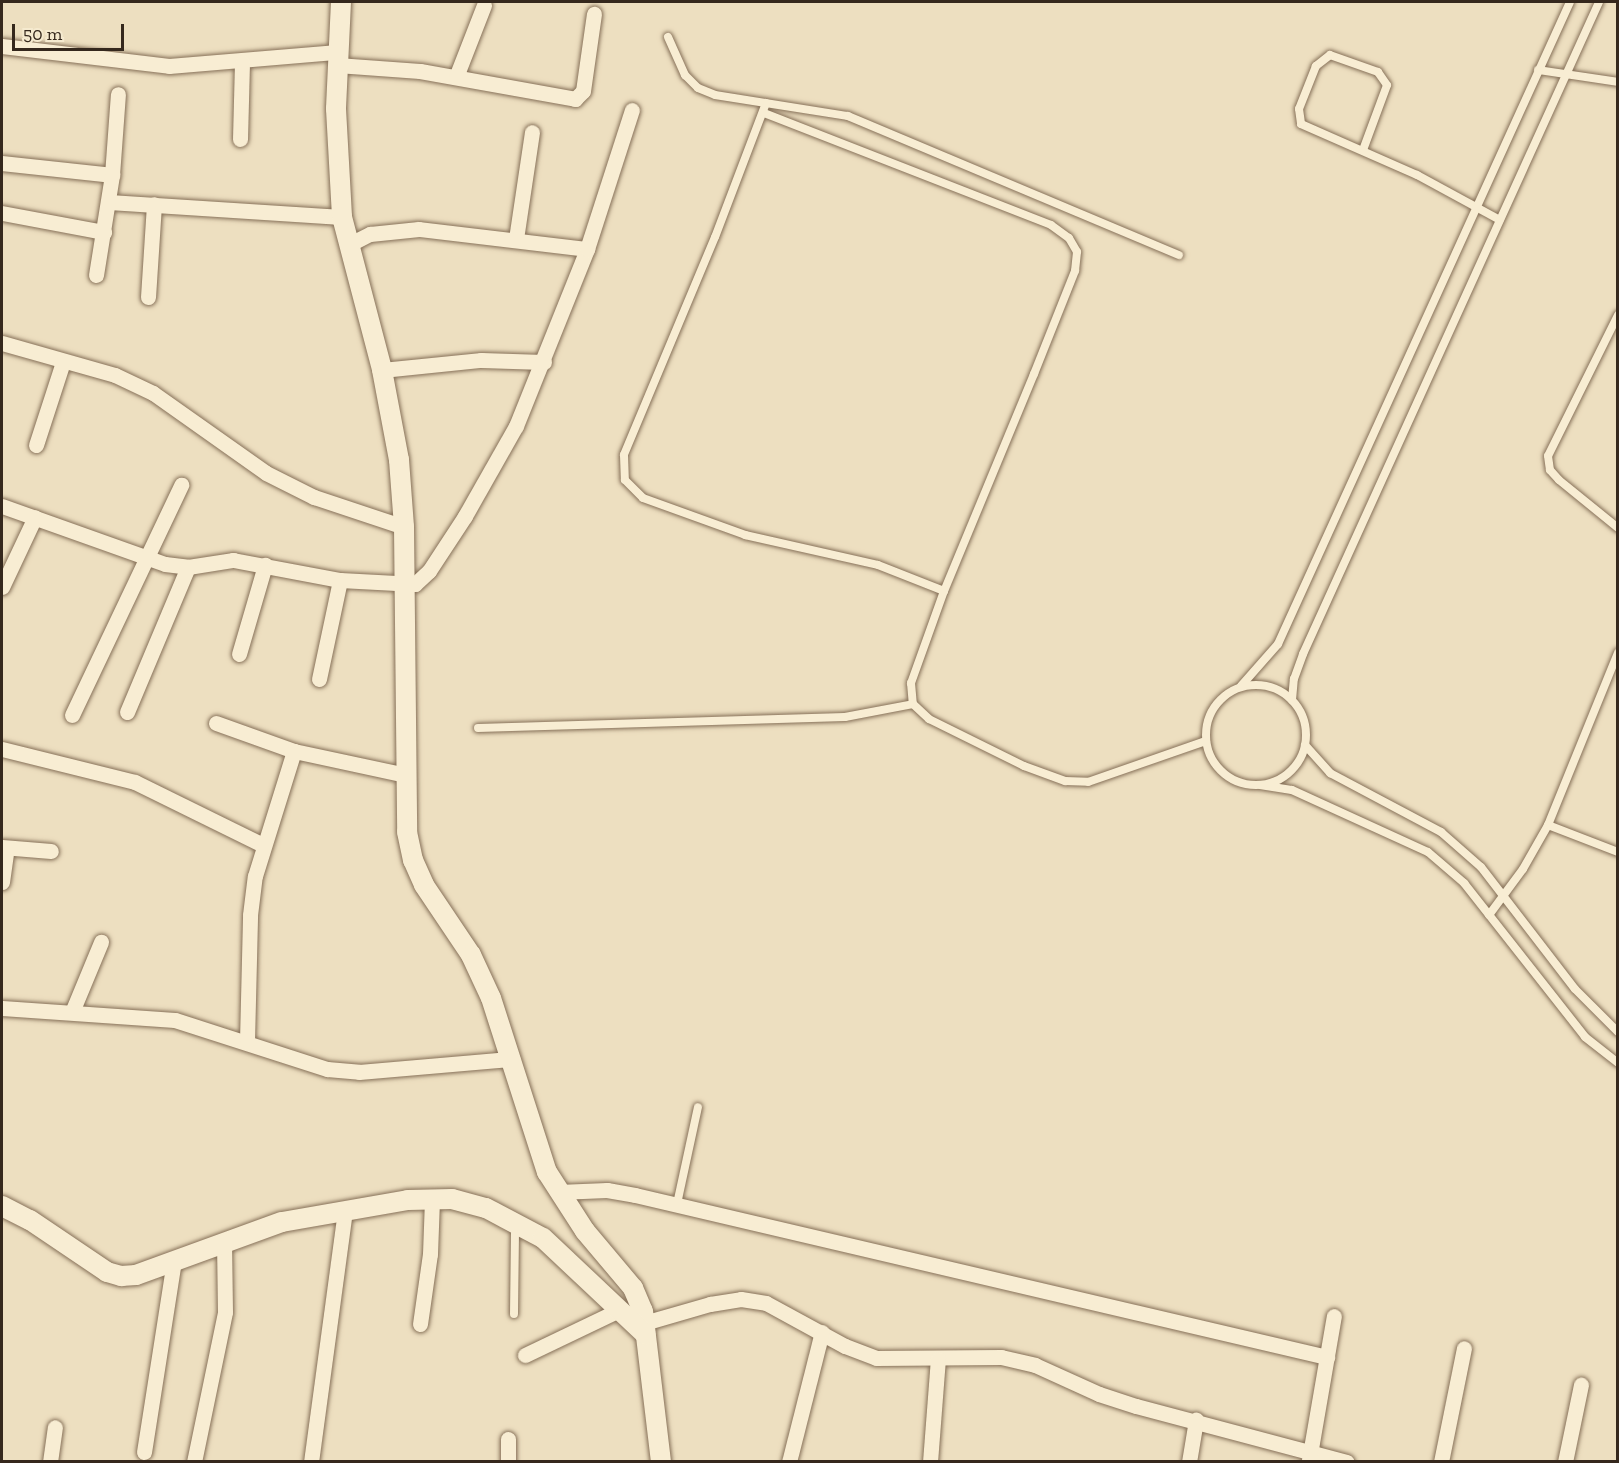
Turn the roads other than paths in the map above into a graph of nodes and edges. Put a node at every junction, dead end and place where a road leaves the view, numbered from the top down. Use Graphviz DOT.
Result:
graph roads {
  1 [pos="340,2"];
  2 [pos="1569,2"];
  3 [pos="1599,2"];
  4 [pos="484,5"];
  5 [pos="594,14"];
  6 [pos="668,37"];
  7 [pos="2,46"];
  8 [pos="337,58"];
  9 [pos="242,62"];
  10 [pos="1538,70"];
  11 [pos="1567,74"];
  12 [pos="456,77"];
  13 [pos="1617,82"];
  14 [pos="118,94"];
  15 [pos="766,102"];
  16 [pos="632,110"];
  17 [pos="764,113"];
  18 [pos="532,132"];
  19 [pos="240,140"];
  20 [pos="1363,150"];
  21 [pos="2,163"];
  22 [pos="112,175"];
  23 [pos="109,202"];
  24 [pos="154,204"];
  25 [pos="1476,206"];
  26 [pos="2,213"];
  27 [pos="342,217"];
  28 [pos="1500,220"];
  29 [pos="104,232"];
  30 [pos="516,239"];
  31 [pos="348,245"];
  32 [pos="588,249"];
  33 [pos="1179,255"];
  34 [pos="96,275"];
  35 [pos="148,297"];
  36 [pos="1617,315"];
  37 [pos="2,343"];
  38 [pos="63,362"];
  39 [pos="544,362"];
  40 [pos="381,370"];
  41 [pos="36,445"];
  42 [pos="181,485"];
  43 [pos="2,506"];
  44 [pos="35,517"];
  45 [pos="404,527"];
  46 [pos="1617,528"];
  47 [pos="147,556"];
  48 [pos="265,565"];
  49 [pos="189,567"];
  50 [pos="340,580"];
  51 [pos="405,586"];
  52 [pos="2,587"];
  53 [pos="944,591"];
  54 [pos="1617,653"];
  55 [pos="239,654"];
  56 [pos="319,679"];
  57 [pos="1241,686"];
  58 [pos="1292,700"];
  59 [pos="913,704"];
  60 [pos="127,712"];
  61 [pos="72,715"];
  62 [pos="216,723"];
  63 [pos="478,728"];
  64 [pos="1206,741"];
  65 [pos="1305,745"];
  66 [pos="2,749"];
  67 [pos="294,751"];
  68 [pos="406,775"];
  69 [pos="1260,785"];
  70 [pos="1548,825"];
  71 [pos="263,845"];
  72 [pos="4,848"];
  73 [pos="51,851"];
  74 [pos="1617,852"];
  75 [pos="2,882"];
  76 [pos="1503,897"];
  77 [pos="1488,915"];
  78 [pos="101,942"];
  79 [pos="2,1008"];
  80 [pos="72,1012"];
  81 [pos="1617,1032"];
  82 [pos="247,1041"];
  83 [pos="512,1059"];
  84 [pos="1617,1063"];
  85 [pos="698,1107"];
  86 [pos="558,1192"];
  87 [pos="432,1200"];
  88 [pos="677,1204"];
  89 [pos="2,1206"];
  90 [pos="345,1212"];
  91 [pos="515,1222"];
  92 [pos="224,1241"];
  93 [pos="174,1260"];
  94 [pos="617,1311"];
  95 [pos="514,1314"];
  96 [pos="1334,1316"];
  97 [pos="420,1324"];
  98 [pos="645,1329"];
  99 [pos="822,1332"];
  100 [pos="1464,1348"];
  101 [pos="525,1355"];
  102 [pos="1327,1357"];
  103 [pos="938,1359"];
  104 [pos="1581,1385"];
  105 [pos="1196,1420"];
  106 [pos="55,1426"];
  107 [pos="508,1439"];
  108 [pos="144,1452"];
  109 [pos="1309,1457"];
  110 [pos="50,1461"];
  111 [pos="194,1461"];
  112 [pos="311,1461"];
  113 [pos="508,1461"];
  114 [pos="661,1461"];
  115 [pos="789,1461"];
  116 [pos="930,1461"];
  117 [pos="1189,1461"];
  118 [pos="1347,1461"];
  119 [pos="1441,1461"];
  120 [pos="1565,1461"];
  1 -- 8 [label="street"];
  2 -- 10 [label="lane"];
  3 -- 11 [label="lane"];
  4 -- 12 [label="street"];
  5 -- 12 [label="street"];
  6 -- 15 [label="lane"];
  7 -- 9 [label="street"];
  8 -- 9 [label="street"];
  8 -- 12 [label="street"];
  8 -- 27 [label="street"];
  9 -- 19 [label="street"];
  10 -- 11 [label="lane"];
  10 -- 25 [label="lane"];
  11 -- 13 [label="lane"];
  11 -- 28 [label="lane"];
  14 -- 22 [label="street"];
  15 -- 17 [label="lane"];
  15 -- 33 [label="lane"];
  16 -- 32 [label="street"];
  17 -- 53 [label="lane"];
  17 -- 53 [label="lane"];
  18 -- 30 [label="street"];
  20 -- 20 [label="lane"];
  20 -- 25 [label="lane"];
  21 -- 22 [label="street"];
  22 -- 23 [label="street"];
  23 -- 24 [label="street"];
  23 -- 29 [label="street"];
  24 -- 27 [label="street"];
  24 -- 35 [label="street"];
  25 -- 28 [label="lane"];
  25 -- 57 [label="lane"];
  26 -- 29 [label="street"];
  27 -- 31 [label="street"];
  28 -- 58 [label="lane"];
  29 -- 34 [label="street"];
  30 -- 31 [label="street"];
  30 -- 32 [label="street"];
  31 -- 40 [label="street"];
  32 -- 39 [label="street"];
  36 -- 46 [label="lane"];
  37 -- 38 [label="street"];
  38 -- 41 [label="street"];
  38 -- 45 [label="street"];
  39 -- 40 [label="street"];
  39 -- 51 [label="street"];
  40 -- 45 [label="street"];
  42 -- 47 [label="street"];
  43 -- 44 [label="street"];
  44 -- 47 [label="street"];
  44 -- 52 [label="street"];
  45 -- 51 [label="street"];
  47 -- 49 [label="street"];
  47 -- 61 [label="street"];
  48 -- 49 [label="street"];
  48 -- 50 [label="street"];
  48 -- 55 [label="street"];
  49 -- 60 [label="street"];
  50 -- 51 [label="street"];
  50 -- 56 [label="street"];
  51 -- 68 [label="street"];
  53 -- 59 [label="lane"];
  54 -- 70 [label="lane"];
  57 -- 58 [label="lane"];
  57 -- 64 [label="lane"];
  58 -- 65 [label="lane"];
  59 -- 63 [label="lane"];
  59 -- 64 [label="lane"];
  62 -- 67 [label="street"];
  64 -- 69 [label="lane"];
  65 -- 69 [label="lane"];
  65 -- 76 [label="lane"];
  66 -- 71 [label="street"];
  67 -- 68 [label="street"];
  67 -- 71 [label="street"];
  68 -- 83 [label="street"];
  69 -- 77 [label="lane"];
  70 -- 74 [label="lane"];
  70 -- 76 [label="lane"];
  71 -- 82 [label="street"];
  72 -- 73 [label="street"];
  72 -- 75 [label="street"];
  76 -- 77 [label="lane"];
  76 -- 81 [label="lane"];
  77 -- 84 [label="lane"];
  78 -- 80 [label="street"];
  79 -- 80 [label="street"];
  80 -- 82 [label="street"];
  82 -- 83 [label="street"];
  83 -- 86 [label="street"];
  85 -- 88 [label="lane"];
  86 -- 88 [label="street"];
  86 -- 98 [label="street"];
  87 -- 90 [label="street"];
  87 -- 91 [label="street"];
  87 -- 97 [label="street"];
  88 -- 102 [label="street"];
  89 -- 93 [label="street"];
  90 -- 92 [label="street"];
  90 -- 112 [label="street"];
  91 -- 94 [label="street"];
  91 -- 95 [label="lane"];
  92 -- 93 [label="street"];
  92 -- 111 [label="street"];
  93 -- 108 [label="street"];
  94 -- 98 [label="street"];
  94 -- 101 [label="street"];
  96 -- 102 [label="street"];
  98 -- 99 [label="street"];
  98 -- 114 [label="street"];
  99 -- 103 [label="street"];
  99 -- 115 [label="street"];
  100 -- 119 [label="street"];
  102 -- 109 [label="street"];
  103 -- 105 [label="street"];
  103 -- 116 [label="street"];
  104 -- 120 [label="street"];
  105 -- 109 [label="street"];
  105 -- 117 [label="street"];
  106 -- 110 [label="street"];
  107 -- 113 [label="street"];
  109 -- 118 [label="street"];
}
